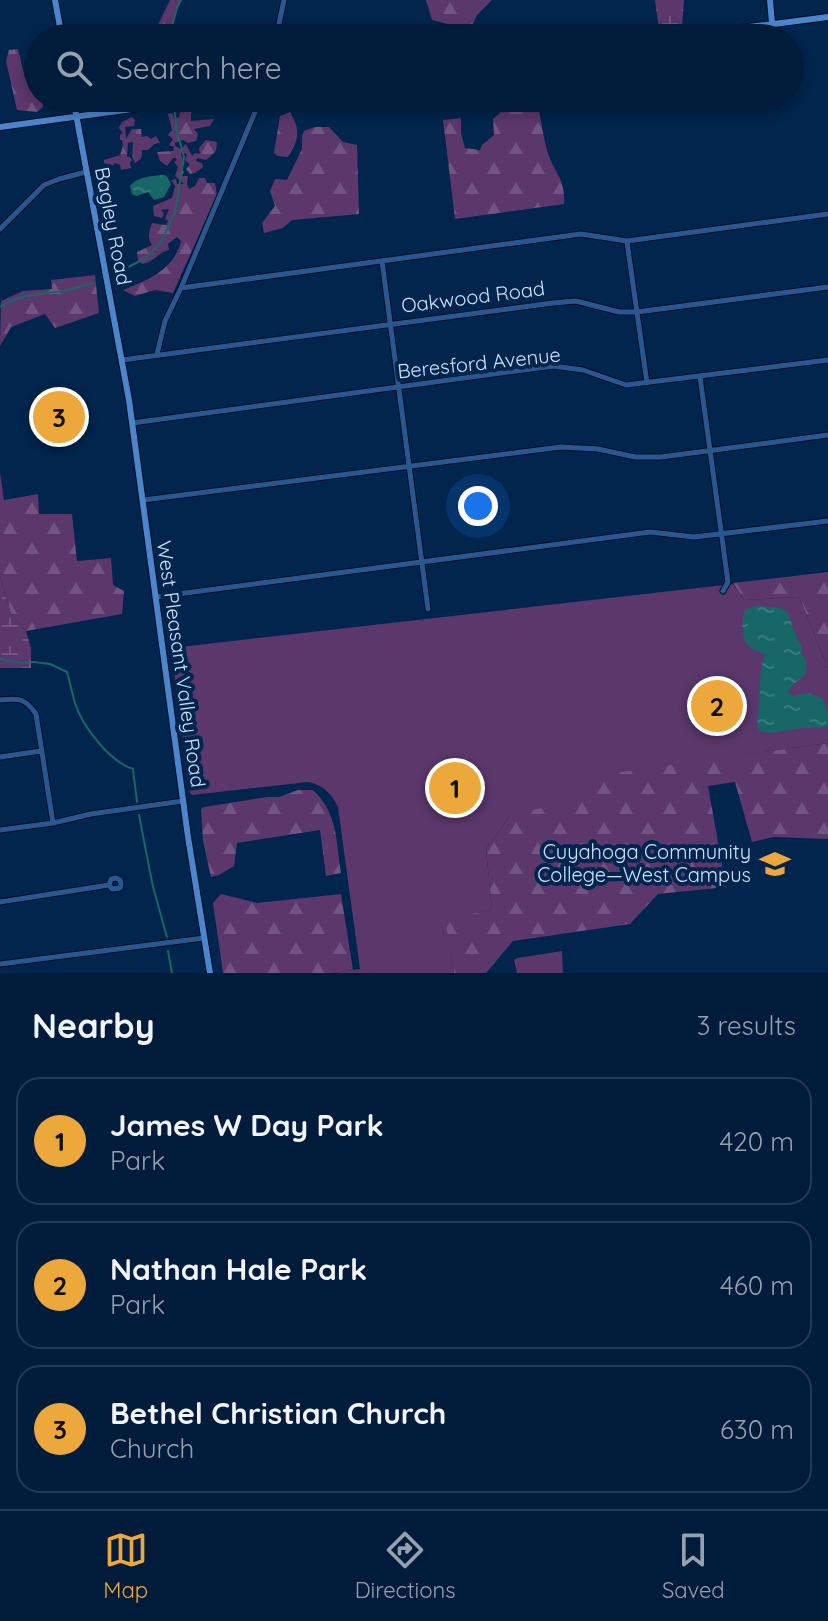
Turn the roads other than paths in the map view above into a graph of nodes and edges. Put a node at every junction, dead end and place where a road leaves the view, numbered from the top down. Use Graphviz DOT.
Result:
graph roads {
  1 [pos="55,0"];
  2 [pos="284,0"];
  3 [pos="770,0"];
  4 [pos="828,17"];
  5 [pos="772,23"];
  6 [pos="59,24"];
  7 [pos="279,24"];
  8 [pos="765,24"];
  9 [pos="76,112"];
  10 [pos="112,112"];
  11 [pos="255,112"];
  12 [pos="77,117"];
  13 [pos="0,127"];
  14 [pos="86,172"];
  15 [pos="828,214"];
  16 [pos="0,229"];
  17 [pos="627,241"];
  18 [pos="382,261"];
  19 [pos="828,287"];
  20 [pos="181,288"];
  21 [pos="637,312"];
  22 [pos="389,324"];
  23 [pos="157,354"];
  24 [pos="122,360"];
  25 [pos="828,360"];
  26 [pos="700,377"];
  27 [pos="647,383"];
  28 [pos="398,388"];
  29 [pos="132,423"];
  30 [pos="828,435"];
  31 [pos="709,450"];
  32 [pos="409,467"];
  33 [pos="143,500"];
  34 [pos="828,521"];
  35 [pos="722,534"];
  36 [pos="423,563"];
  37 [pos="723,591"];
  38 [pos="155,597"];
  39 [pos="428,609"];
  40 [pos="0,700"];
  41 [pos="41,751"];
  42 [pos="0,757"];
  43 [pos="183,801"];
  44 [pos="53,823"];
  45 [pos="0,830"];
  46 [pos="109,885"];
  47 [pos="0,902"];
  48 [pos="204,938"];
  49 [pos="0,964"];
  50 [pos="210,973"];
  1 -- 6 [label="main road"];
  2 -- 7 [label="street"];
  3 -- 5 [label="main road"];
  4 -- 5 [label="main road"];
  5 -- 8 [label="main road"];
  9 -- 12 [label="main road, Bagley Road"];
  10 -- 12 [label="main road"];
  11 -- 20 [label="street"];
  12 -- 13 [label="main road"];
  12 -- 14 [label="main road, Bagley Road"];
  14 -- 16 [label="street"];
  14 -- 24 [label="main road, Bagley Road"];
  15 -- 17 [label="street"];
  17 -- 18 [label="street"];
  17 -- 21 [label="street"];
  18 -- 20 [label="street"];
  18 -- 22 [label="street"];
  19 -- 21 [label="street, Oakwood Road"];
  20 -- 23 [label="street"];
  21 -- 22 [label="street, Oakwood Road"];
  21 -- 27 [label="street"];
  22 -- 23 [label="street, Oakwood Road"];
  22 -- 28 [label="street"];
  23 -- 24 [label="street, Oakwood Road"];
  24 -- 29 [label="main road, West Pleasant Valley Road"];
  25 -- 26 [label="street, Beresford Avenue"];
  26 -- 27 [label="street, Beresford Avenue"];
  26 -- 31 [label="street"];
  27 -- 28 [label="street, Beresford Avenue"];
  28 -- 29 [label="street, Beresford Avenue"];
  28 -- 32 [label="street"];
  29 -- 33 [label="main road, West Pleasant Valley Road"];
  30 -- 31 [label="street"];
  31 -- 32 [label="street"];
  31 -- 35 [label="street"];
  32 -- 33 [label="street"];
  32 -- 36 [label="street"];
  33 -- 38 [label="main road, West Pleasant Valley Road"];
  34 -- 35 [label="street"];
  35 -- 36 [label="street"];
  35 -- 37 [label="street"];
  36 -- 38 [label="street"];
  36 -- 39 [label="street"];
  38 -- 43 [label="main road, West Pleasant Valley Road"];
  40 -- 41 [label="street"];
  41 -- 42 [label="street"];
  41 -- 44 [label="street"];
  43 -- 44 [label="street"];
  43 -- 48 [label="main road, West Pleasant Valley Road"];
  44 -- 45 [label="street"];
  46 -- 47 [label="street"];
  48 -- 49 [label="street"];
  48 -- 50 [label="main road, West Pleasant Valley Road"];
}
